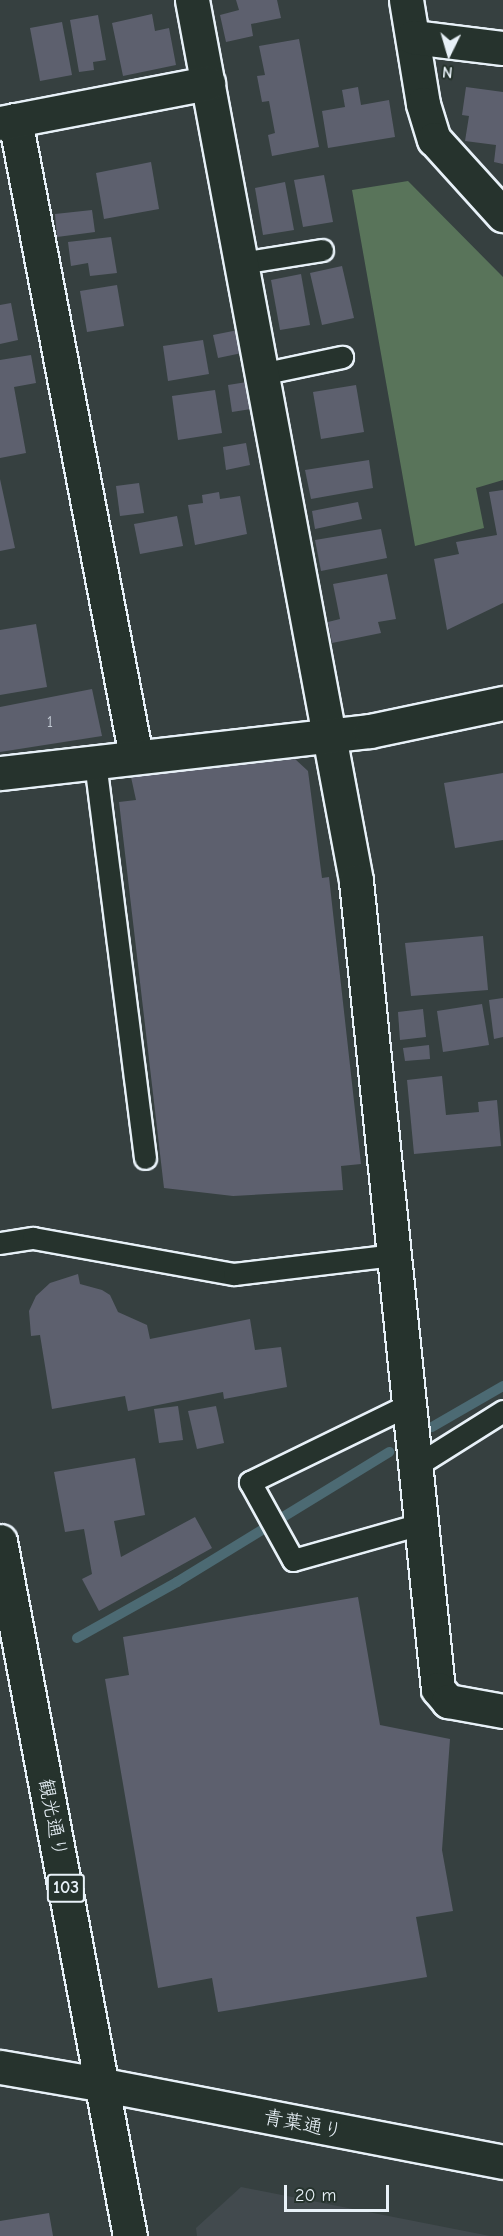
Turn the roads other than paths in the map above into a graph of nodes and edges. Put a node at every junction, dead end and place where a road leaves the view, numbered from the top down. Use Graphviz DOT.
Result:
graph roads {
  1 [pos="192,0"];
  2 [pos="406,0"];
  3 [pos="413,37"];
  4 [pos="503,48"];
  5 [pos="208,82"];
  6 [pos="7,121"];
  7 [pos="503,215"];
  8 [pos="322,250"];
  9 [pos="241,263"];
  10 [pos="342,357"];
  11 [pos="261,374"];
  12 [pos="503,703"];
  13 [pos="329,736"];
  14 [pos="136,757"];
  15 [pos="95,762"];
  16 [pos="0,773"];
  17 [pos="145,1158"];
  18 [pos="0,1243"];
  19 [pos="393,1255"];
  20 [pos="408,1405"];
  21 [pos="503,1411"];
  22 [pos="414,1467"];
  23 [pos="420,1524"];
  24 [pos="0,1541"];
  25 [pos="9,1641"];
  26 [pos="503,1711"];
  27 [pos="0,2067"];
  28 [pos="104,2085"];
  29 [pos="503,2162"];
  30 [pos="130,2236"];
  1 -- 5 [label="main road"];
  2 -- 3 [label="main road"];
  3 -- 4 [label="main road"];
  3 -- 7 [label="main road"];
  5 -- 6 [label="main road"];
  5 -- 9 [label="main road"];
  6 -- 14 [label="main road"];
  8 -- 9 [label="lane"];
  9 -- 11 [label="main road"];
  10 -- 11 [label="lane"];
  11 -- 13 [label="main road"];
  12 -- 13 [label="main road"];
  13 -- 14 [label="main road"];
  13 -- 19 [label="main road"];
  14 -- 15 [label="main road"];
  15 -- 16 [label="main road"];
  15 -- 17 [label="lane"];
  18 -- 19 [label="lane"];
  19 -- 20 [label="main road"];
  20 -- 22 [label="main road"];
  20 -- 23 [label="lane"];
  21 -- 22 [label="lane"];
  22 -- 23 [label="main road"];
  23 -- 26 [label="main road"];
  24 -- 25 [label="main road, 観光通り / 103"];
  25 -- 28 [label="main road, 観光通り / 103"];
  27 -- 28 [label="main road, 青葉通り"];
  28 -- 29 [label="main road, 青葉通り"];
  28 -- 30 [label="main road, 観光通り / 103"];
}
